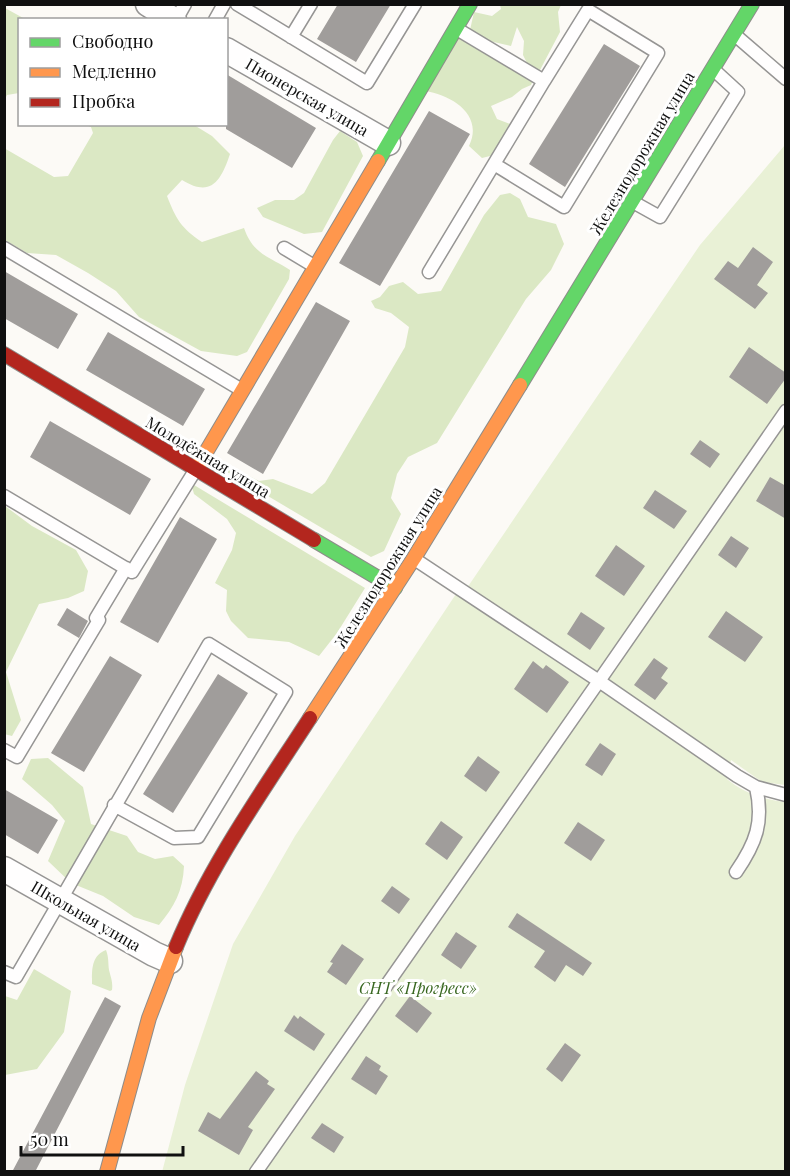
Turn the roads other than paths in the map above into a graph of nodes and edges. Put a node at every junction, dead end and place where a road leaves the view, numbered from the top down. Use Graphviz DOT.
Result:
graph roads {
  1 [pos="148,4"];
  2 [pos="185,4"];
  3 [pos="224,4"];
  4 [pos="237,4"];
  5 [pos="310,4"];
  6 [pos="415,4"];
  7 [pos="470,4"];
  8 [pos="752,4"];
  9 [pos="590,7"];
  10 [pos="172,18"];
  11 [pos="176,18"];
  12 [pos="216,18"];
  13 [pos="456,28"];
  14 [pos="735,34"];
  15 [pos="291,37"];
  16 [pos="228,51"];
  17 [pos="713,69"];
  18 [pos="786,79"];
  19 [pos="544,81"];
  20 [pos="388,143"];
  21 [pos="494,164"];
  22 [pos="632,201"];
  23 [pos="4,248"];
  24 [pos="284,248"];
  25 [pos="315,267"];
  26 [pos="429,272"];
  27 [pos="4,354"];
  28 [pos="242,390"];
  29 [pos="786,411"];
  30 [pos="196,469"];
  31 [pos="4,496"];
  32 [pos="414,558"];
  33 [pos="126,568"];
  34 [pos="395,588"];
  35 [pos="599,681"];
  36 [pos="4,750"];
  37 [pos="756,787"];
  38 [pos="786,795"];
  39 [pos="114,805"];
  40 [pos="4,869"];
  41 [pos="736,872"];
  42 [pos="60,901"];
  43 [pos="170,961"];
  44 [pos="4,972"];
  45 [pos="138,1013"];
  46 [pos="109,1171"];
  47 [pos="256,1172"];
  1 -- 10 [label="street"];
  2 -- 11 [label="lane"];
  3 -- 12 [label="lane"];
  4 -- 15 [label="lane"];
  5 -- 15 [label="lane"];
  6 -- 15 [label="lane"];
  7 -- 13 [label="main road"];
  8 -- 14 [label="main road, Железнодорожная улица"];
  9 -- 19 [label="lane"];
  9 -- 21 [label="lane"];
  13 -- 19 [label="lane"];
  13 -- 20 [label="main road"];
  14 -- 17 [label="main road, Железнодорожная улица"];
  14 -- 18 [label="lane"];
  16 -- 20 [label="street, Пионерская улица"];
  17 -- 22 [label="main road, Железнодорожная улица"];
  17 -- 22 [label="lane"];
  19 -- 21 [label="lane"];
  20 -- 25 [label="main road"];
  21 -- 26 [label="lane"];
  22 -- 32 [label="main road, Железнодорожная улица"];
  23 -- 28 [label="lane"];
  24 -- 25 [label="lane"];
  25 -- 28 [label="main road"];
  27 -- 30 [label="main road, Молодёжная улица"];
  28 -- 30 [label="main road"];
  29 -- 35 [label="lane"];
  30 -- 33 [label="lane"];
  30 -- 34 [label="main road, Молодёжная улица"];
  31 -- 33 [label="lane"];
  32 -- 34 [label="main road, Железнодорожная улица"];
  32 -- 35 [label="lane"];
  33 -- 36 [label="lane"];
  34 -- 43 [label="main road, Железнодорожная улица"];
  35 -- 37 [label="lane"];
  35 -- 47 [label="lane"];
  37 -- 38 [label="lane"];
  37 -- 41 [label="lane"];
  39 -- 39 [label="lane"];
  39 -- 42 [label="lane"];
  40 -- 42 [label="street, Школьная улица"];
  42 -- 43 [label="street, Школьная улица"];
  42 -- 44 [label="lane"];
  43 -- 45 [label="lane"];
  43 -- 46 [label="main road, Железнодорожная улица"];
}
